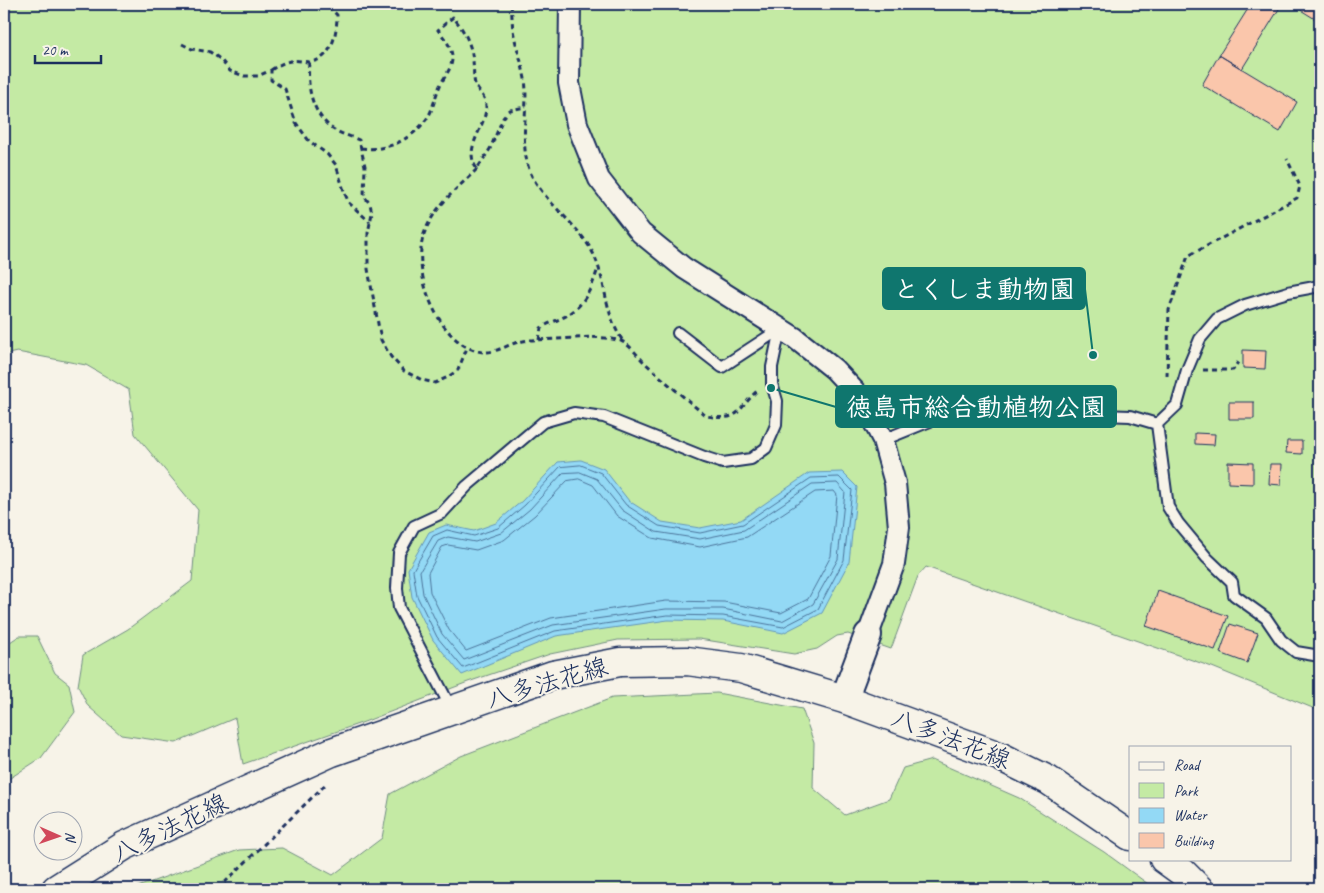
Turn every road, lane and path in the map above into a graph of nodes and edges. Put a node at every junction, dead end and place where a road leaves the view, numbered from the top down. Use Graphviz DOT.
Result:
graph roads {
  1 [pos="326,4"];
  2 [pos="511,4"];
  3 [pos="570,4"];
  4 [pos="182,44"];
  5 [pos="309,62"];
  6 [pos="271,70"];
  7 [pos="526,107"];
  8 [pos="361,148"];
  9 [pos="1287,159"];
  10 [pos="477,168"];
  11 [pos="370,222"];
  12 [pos="598,266"];
  13 [pos="1320,286"];
  14 [pos="780,329"];
  15 [pos="678,333"];
  16 [pos="539,340"];
  17 [pos="624,342"];
  18 [pos="467,348"];
  19 [pos="1238,362"];
  20 [pos="1187,370"];
  21 [pos="1167,377"];
  22 [pos="772,384"];
  23 [pos="1157,424"];
  24 [pos="883,440"];
  25 [pos="868,635"];
  26 [pos="1320,656"];
  27 [pos="844,699"];
  28 [pos="453,710"];
  29 [pos="332,752"];
  30 [pos="1129,835"];
  31 [pos="1165,860"];
  32 [pos="56,889"];
  33 [pos="218,889"];
  34 [pos="1199,889"];
  1 -- 5 [label="path"];
  2 -- 7 [label="path"];
  3 -- 14 [label="street"];
  4 -- 6 [label="path"];
  5 -- 6 [label="path"];
  5 -- 8 [label="path"];
  6 -- 11 [label="path"];
  7 -- 10 [label="path"];
  7 -- 12 [label="path"];
  8 -- 10 [label="path"];
  8 -- 11 [label="path"];
  9 -- 21 [label="path"];
  10 -- 18 [label="path"];
  11 -- 18 [label="path"];
  12 -- 16 [label="path"];
  12 -- 17 [label="path"];
  13 -- 20 [label="lane"];
  14 -- 15 [label="lane"];
  14 -- 22 [label="lane"];
  14 -- 24 [label="street"];
  16 -- 17 [label="path"];
  16 -- 18 [label="path"];
  17 -- 22 [label="path"];
  19 -- 20 [label="path"];
  20 -- 23 [label="lane"];
  22 -- 28 [label="lane"];
  23 -- 24 [label="lane"];
  23 -- 26 [label="lane"];
  24 -- 25 [label="street"];
  25 -- 27 [label="street"];
  27 -- 28 [label="main road, 八多法花線"];
  27 -- 30 [label="main road, 八多法花線"];
  28 -- 29 [label="main road, 八多法花線"];
  29 -- 32 [label="main road, 八多法花線"];
  29 -- 33 [label="path"];
  31 -- 34 [label="main road"];
}
